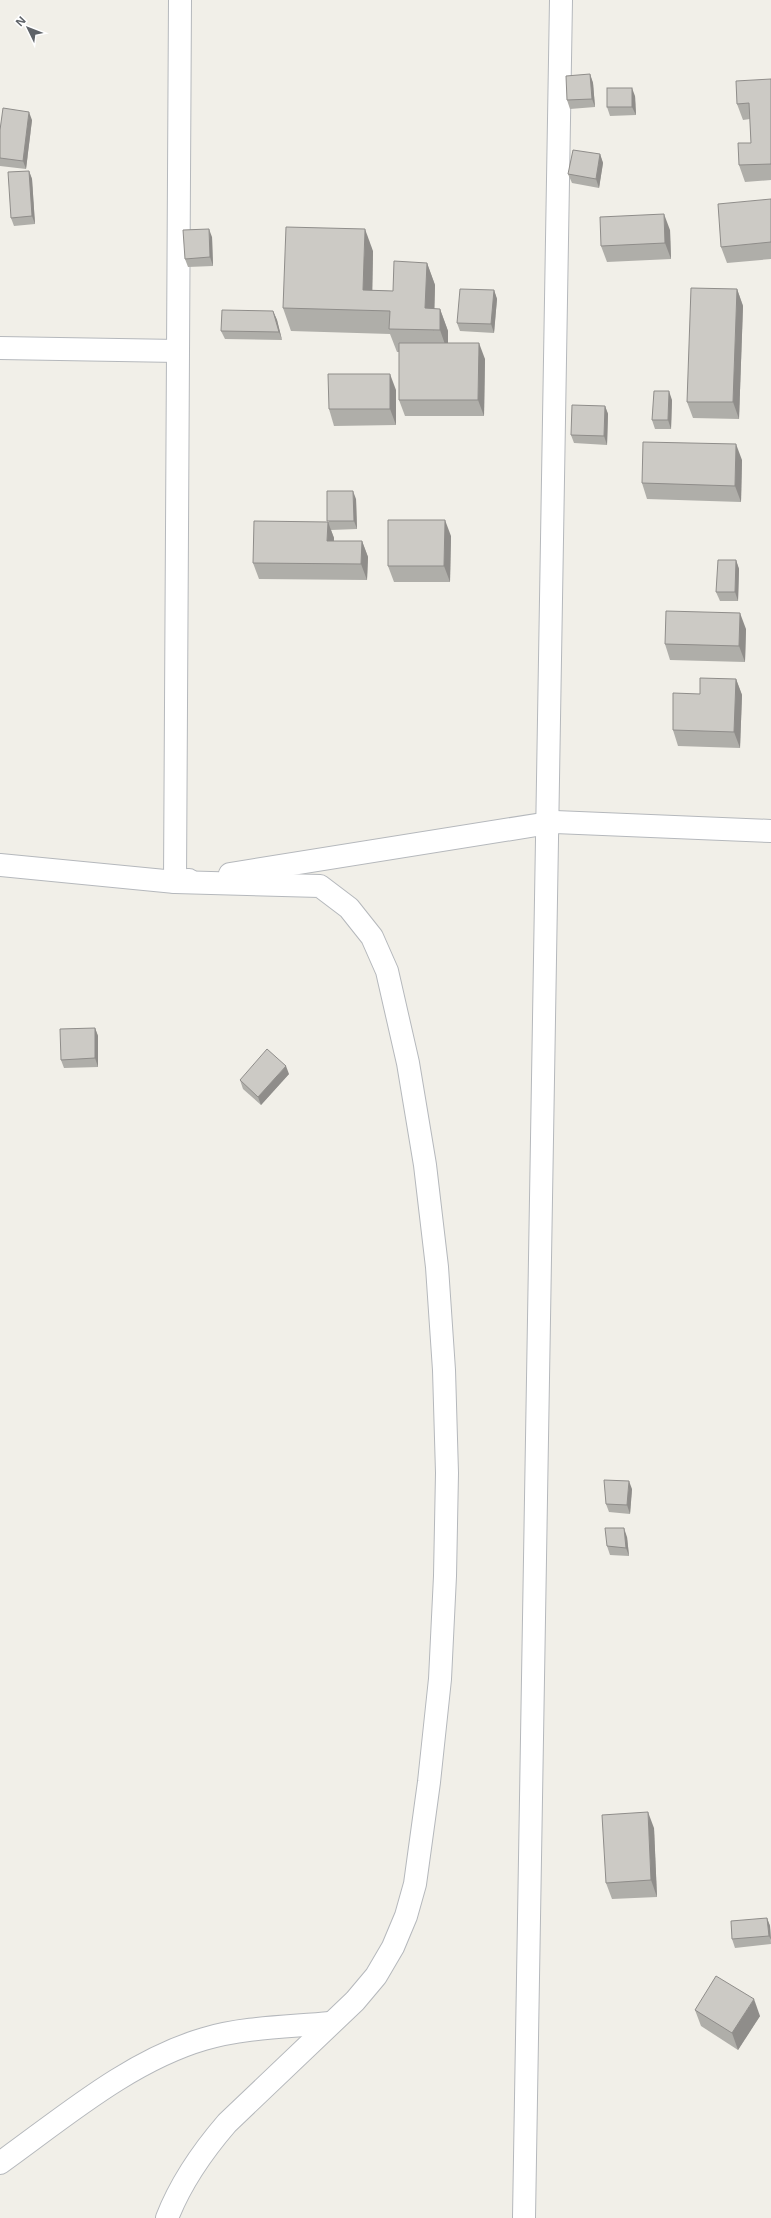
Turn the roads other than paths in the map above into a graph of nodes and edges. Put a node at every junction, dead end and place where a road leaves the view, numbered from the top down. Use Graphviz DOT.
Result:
graph roads {
  1 [pos="180,0"];
  2 [pos="561,0"];
  3 [pos="0,348"];
  4 [pos="178,351"];
  5 [pos="548,824"];
  6 [pos="771,831"];
  7 [pos="0,866"];
  8 [pos="175,882"];
  9 [pos="330,2023"];
  10 [pos="0,2163"];
  11 [pos="168,2218"];
  12 [pos="524,2218"];
  1 -- 4 [label="street"];
  2 -- 5 [label="street"];
  3 -- 4 [label="street"];
  4 -- 8 [label="street"];
  5 -- 6 [label="street"];
  5 -- 8 [label="street"];
  5 -- 12 [label="street"];
  7 -- 8 [label="street"];
  8 -- 9 [label="street"];
  9 -- 10 [label="street"];
  9 -- 11 [label="street"];
}
